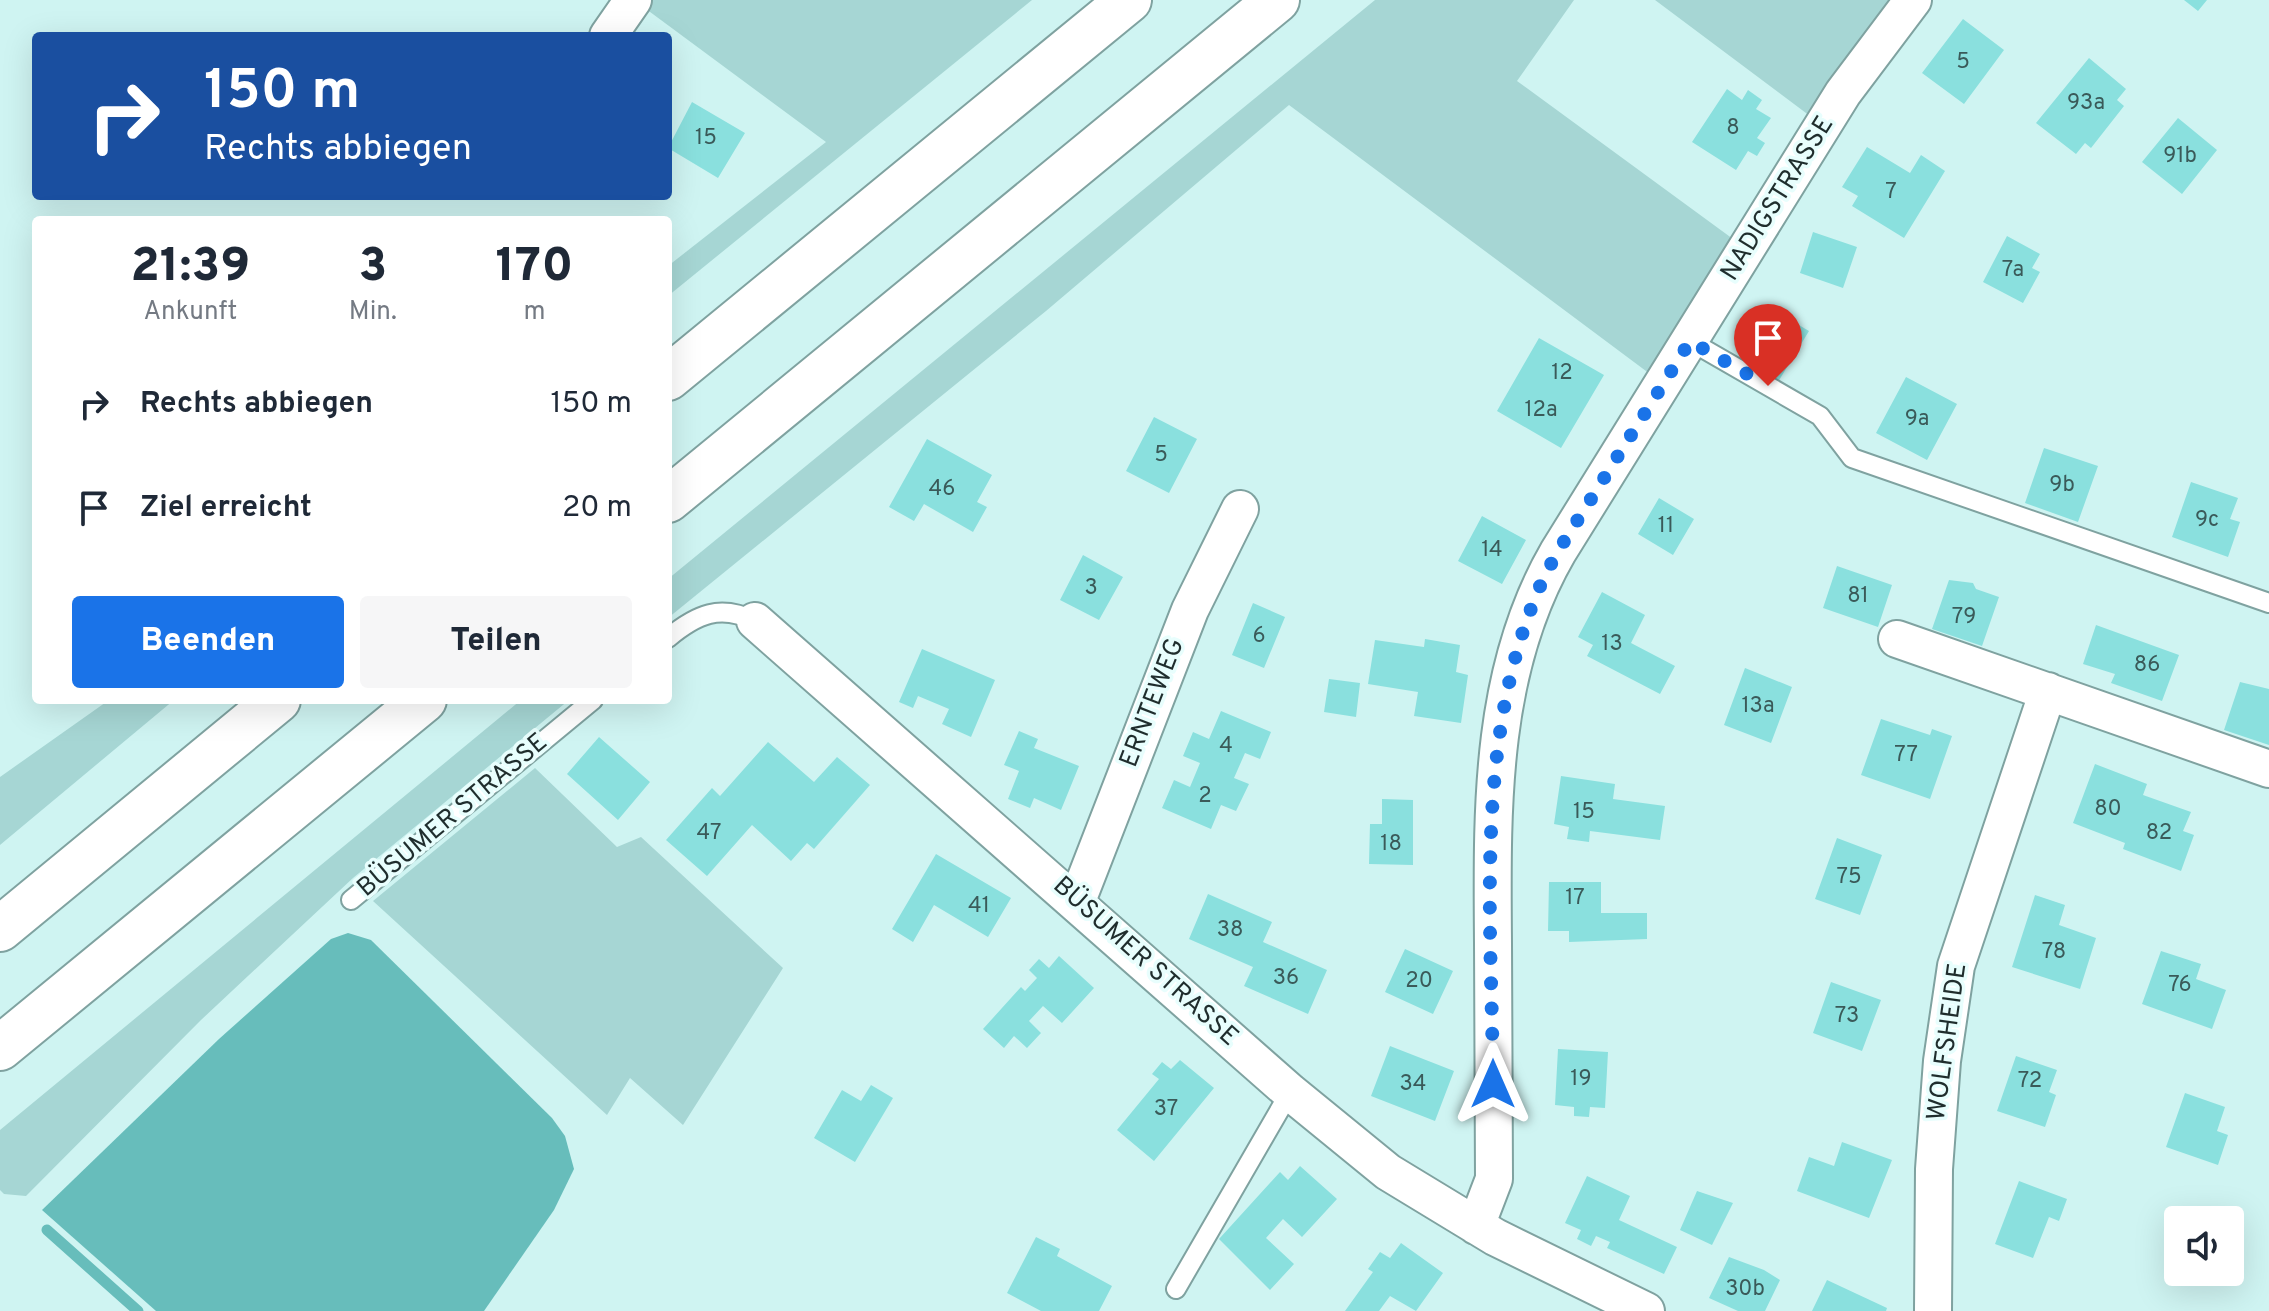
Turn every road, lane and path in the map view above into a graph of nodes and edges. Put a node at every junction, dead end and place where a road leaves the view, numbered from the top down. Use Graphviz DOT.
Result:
graph roads {
  1 [pos="633,0"];
  2 [pos="1129,0"];
  3 [pos="1277,0"];
  4 [pos="1913,0"];
  5 [pos="611,32"];
  6 [pos="1690,341"];
  7 [pos="672,375"];
  8 [pos="672,497"];
  9 [pos="1240,509"];
  10 [pos="2269,603"];
  11 [pos="755,621"];
  12 [pos="672,635"];
  13 [pos="1897,639"];
  14 [pos="2048,691"];
  15 [pos="273,704"];
  16 [pos="419,704"];
  17 [pos="588,704"];
  18 [pos="2269,769"];
  19 [pos="351,900"];
  20 [pos="1077,901"];
  21 [pos="0,929"];
  22 [pos="0,1048"];
  23 [pos="1290,1092"];
  24 [pos="1476,1226"];
  25 [pos="1176,1289"];
  26 [pos="1646,1311"];
  27 [pos="1933,1311"];
  1 -- 5 [label="street"];
  2 -- 7 [label="highway"];
  3 -- 8 [label="highway"];
  4 -- 6 [label="street, NADIGSTRASSE"];
  6 -- 10 [label="lane"];
  6 -- 24 [label="street, NADIGSTRASSE"];
  9 -- 20 [label="street, ERNTEWEG"];
  11 -- 12 [label="lane, BÜSUMER STRASSE"];
  11 -- 20 [label="street, BÜSUMER STRASSE"];
  13 -- 14 [label="street"];
  14 -- 18 [label="street"];
  14 -- 27 [label="street, WOLFSHEIDE"];
  15 -- 21 [label="highway"];
  16 -- 22 [label="highway"];
  17 -- 19 [label="lane, BÜSUMER STRASSE"];
  20 -- 23 [label="street, BÜSUMER STRASSE"];
  23 -- 24 [label="street, BÜSUMER STRASSE"];
  23 -- 25 [label="lane"];
  24 -- 26 [label="street, BÜSUMER STRASSE"];
}
